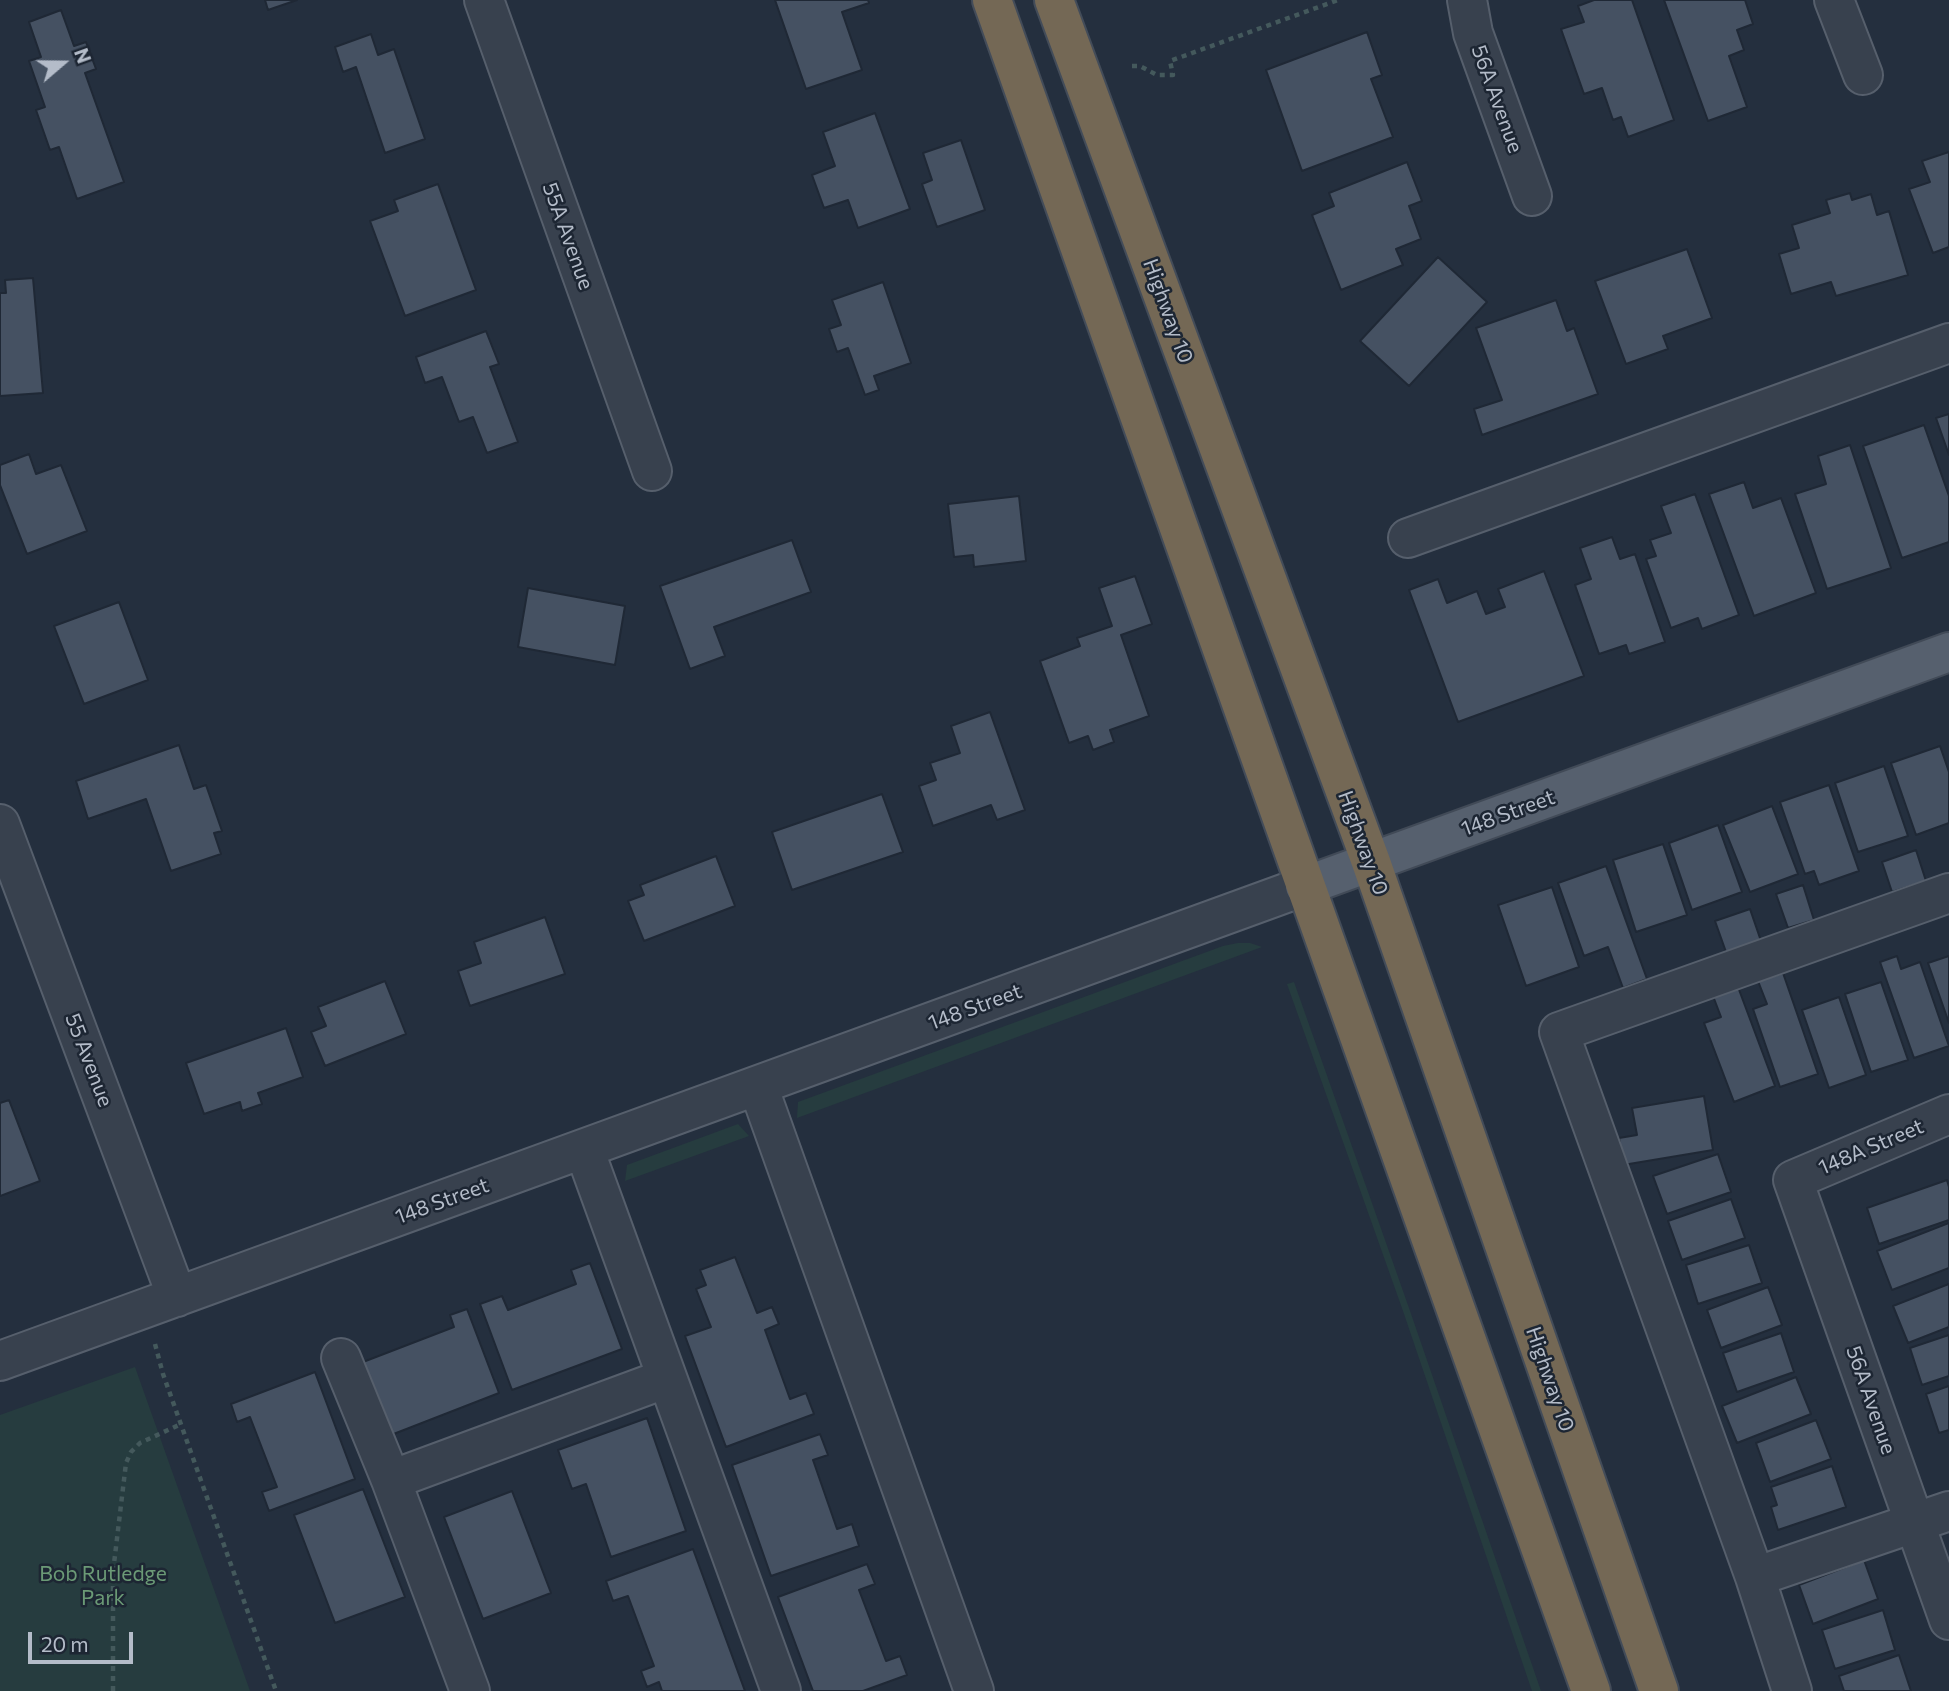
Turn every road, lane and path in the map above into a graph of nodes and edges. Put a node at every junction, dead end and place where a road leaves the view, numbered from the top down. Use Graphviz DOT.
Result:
graph roads {
  1 [pos="485,0"];
  2 [pos="992,0"];
  3 [pos="1054,0"];
  4 [pos="1338,0"];
  5 [pos="1467,0"];
  6 [pos="1834,0"];
  7 [pos="1132,66"];
  8 [pos="1863,75"];
  9 [pos="1532,196"];
  10 [pos="1949,343"];
  11 [pos="652,471"];
  12 [pos="1408,538"];
  13 [pos="1949,652"];
  14 [pos="0,824"];
  15 [pos="1371,862"];
  16 [pos="1306,886"];
  17 [pos="1949,893"];
  18 [pos="758,1086"];
  19 [pos="1949,1114"];
  20 [pos="584,1149"];
  21 [pos="1793,1180"];
  22 [pos="177,1297"];
  23 [pos="154,1340"];
  24 [pos="341,1358"];
  25 [pos="0,1361"];
  26 [pos="667,1378"];
  27 [pos="181,1424"];
  28 [pos="391,1480"];
  29 [pos="1932,1518"];
  30 [pos="1755,1577"];
  31 [pos="1949,1620"];
  32 [pos="113,1691"];
  33 [pos="276,1691"];
  34 [pos="470,1691"];
  35 [pos="781,1691"];
  36 [pos="974,1691"];
  37 [pos="1591,1691"];
  38 [pos="1659,1691"];
  39 [pos="1792,1691"];
  1 -- 11 [label="street, 55A Avenue"];
  2 -- 16 [label="highway"];
  3 -- 15 [label="highway, Highway 10"];
  4 -- 7 [label="path"];
  5 -- 9 [label="street, 56A Avenue"];
  6 -- 8 [label="street"];
  10 -- 12 [label="street"];
  13 -- 15 [label="main road, 148 Street"];
  14 -- 22 [label="street, 55 Avenue"];
  15 -- 16 [label="main road, 148 Street"];
  15 -- 38 [label="highway, Highway 10"];
  16 -- 18 [label="street, 148 Street"];
  16 -- 37 [label="highway"];
  17 -- 30 [label="street"];
  18 -- 20 [label="street, 148 Street"];
  18 -- 36 [label="street"];
  19 -- 21 [label="street, 148A Street"];
  20 -- 22 [label="street, 148 Street"];
  20 -- 26 [label="street"];
  21 -- 29 [label="street, 56A Avenue"];
  22 -- 25 [label="street, 148 Street"];
  23 -- 27 [label="path"];
  24 -- 28 [label="street"];
  26 -- 28 [label="street"];
  26 -- 35 [label="street"];
  27 -- 32 [label="path"];
  27 -- 33 [label="path"];
  28 -- 34 [label="street"];
  29 -- 30 [label="street"];
  29 -- 31 [label="street, 56A Avenue"];
  30 -- 39 [label="street"];
}
